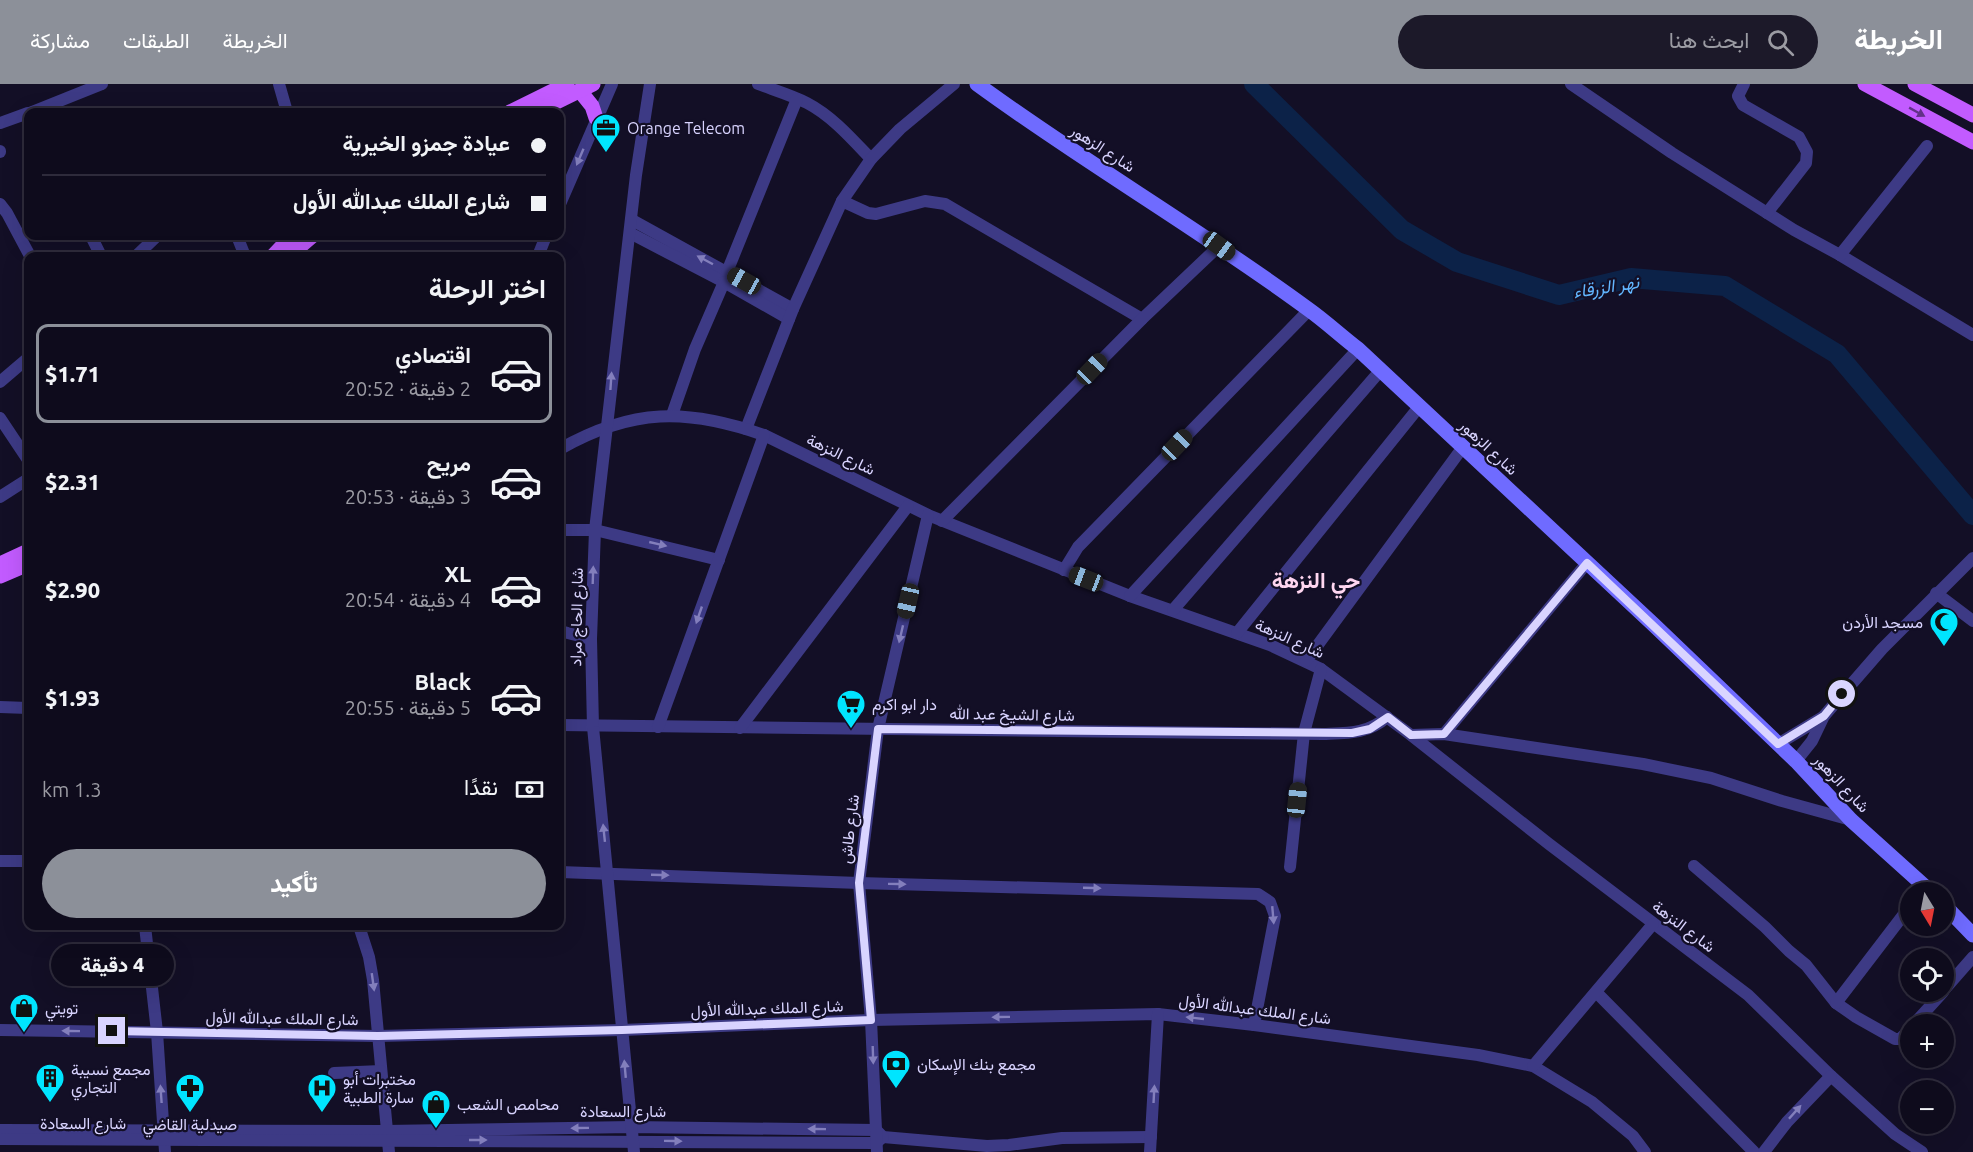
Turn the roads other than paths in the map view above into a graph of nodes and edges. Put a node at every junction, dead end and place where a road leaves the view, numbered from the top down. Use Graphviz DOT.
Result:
graph roads {
  1 [pos="102,84"];
  2 [pos="279,84"];
  3 [pos="612,84"];
  4 [pos="650,84"];
  5 [pos="758,84"];
  6 [pos="954,84"];
  7 [pos="976,84"];
  8 [pos="1570,84"];
  9 [pos="1744,84"];
  10 [pos="1865,84"];
  11 [pos="1915,84"];
  12 [pos="580,86"];
  13 [pos="797,99"];
  14 [pos="44,108"];
  15 [pos="282,108"];
  16 [pos="521,108"];
  17 [pos="543,108"];
  18 [pos="1973,115"];
  19 [pos="24,116"];
  20 [pos="596,118"];
  21 [pos="0,123"];
  22 [pos="1973,142"];
  23 [pos="1927,146"];
  24 [pos="871,159"];
  25 [pos="564,194"];
  26 [pos="842,201"];
  27 [pos="0,204"];
  28 [pos="1767,213"];
  29 [pos="631,226"];
  30 [pos="153,240"];
  31 [pos="288,240"];
  32 [pos="308,240"];
  33 [pos="1219,246"];
  34 [pos="28,252"];
  35 [pos="140,252"];
  36 [pos="277,252"];
  37 [pos="294,252"];
  38 [pos="1840,255"];
  39 [pos="725,277"];
  40 [pos="1309,310"];
  41 [pos="791,314"];
  42 [pos="1142,319"];
  43 [pos="1973,335"];
  44 [pos="1358,349"];
  45 [pos="24,361"];
  46 [pos="1380,371"];
  47 [pos="0,382"];
  48 [pos="1419,407"];
  49 [pos="672,415"];
  50 [pos="0,418"];
  51 [pos="608,425"];
  52 [pos="746,429"];
  53 [pos="764,435"];
  54 [pos="564,447"];
  55 [pos="1462,447"];
  56 [pos="24,454"];
  57 [pos="24,481"];
  58 [pos="0,497"];
  59 [pos="908,506"];
  60 [pos="928,515"];
  61 [pos="942,521"];
  62 [pos="564,530"];
  63 [pos="595,530"];
  64 [pos="24,555"];
  65 [pos="1973,558"];
  66 [pos="719,560"];
  67 [pos="1587,563"];
  68 [pos="10,570"];
  69 [pos="1064,570"];
  70 [pos="1940,589"];
  71 [pos="1131,596"];
  72 [pos="1173,610"];
  73 [pos="1973,621"];
  74 [pos="564,632"];
  75 [pos="1237,633"];
  76 [pos="591,639"];
  77 [pos="1306,661"];
  78 [pos="1320,669"];
  79 [pos="0,707"];
  80 [pos="24,708"];
  81 [pos="1824,716"];
  82 [pos="1388,717"];
  83 [pos="564,725"];
  84 [pos="593,727"];
  85 [pos="658,727"];
  86 [pos="740,728"];
  87 [pos="878,729"];
  88 [pos="1304,734"];
  89 [pos="1444,734"];
  90 [pos="1411,735"];
  91 [pos="1778,744"];
  92 [pos="1796,761"];
  93 [pos="1851,820"];
  94 [pos="0,861"];
  95 [pos="24,861"];
  96 [pos="1694,866"];
  97 [pos="1290,867"];
  98 [pos="564,872"];
  99 [pos="608,873"];
  100 [pos="1916,882"];
  101 [pos="859,883"];
  102 [pos="1954,915"];
  103 [pos="1900,919"];
  104 [pos="1653,924"];
  105 [pos="145,930"];
  106 [pos="360,930"];
  107 [pos="1973,935"];
  108 [pos="1973,957"];
  109 [pos="1954,979"];
  110 [pos="1597,993"];
  111 [pos="1933,1002"];
  112 [pos="1836,1003"];
  113 [pos="1158,1014"];
  114 [pos="1923,1014"];
  115 [pos="871,1020"];
  116 [pos="1254,1024"];
  117 [pos="0,1030"];
  118 [pos="622,1030"];
  119 [pos="157,1032"];
  120 [pos="378,1036"];
  121 [pos="1900,1039"];
  122 [pos="1533,1066"];
  123 [pos="381,1071"];
  124 [pos="334,1073"];
  125 [pos="1831,1076"];
  126 [pos="631,1127"];
  127 [pos="0,1130"];
  128 [pos="1895,1134"];
  129 [pos="1151,1137"];
  130 [pos="0,1139"];
  131 [pos="878,1140"];
  132 [pos="164,1141"];
  133 [pos="388,1141"];
  134 [pos="633,1146"];
  135 [pos="1150,1152"];
  136 [pos="1645,1152"];
  137 [pos="1754,1152"];
  138 [pos="1764,1152"];
  139 [pos="1907,1152"];
  140 [pos="1922,1152"];
  1 -- 14 [label="street"];
  2 -- 15 [label="street"];
  3 -- 20 [label="street"];
  4 -- 29 [label="street, شارع الحاج مراد"];
  5 -- 13 [label="street"];
  6 -- 24 [label="street"];
  7 -- 33 [label="main road, شارع الزهور"];
  8 -- 28 [label="street"];
  9 -- 28 [label="street"];
  10 -- 22 [label="main road, one-way"];
  11 -- 18 [label="main road"];
  12 -- 16 [label="main road"];
  12 -- 17 [label="main road"];
  12 -- 20 [label="main road"];
  13 -- 24 [label="street"];
  13 -- 39 [label="street"];
  19 -- 21 [label="street"];
  20 -- 25 [label="street, one-way"];
  23 -- 38 [label="street"];
  24 -- 26 [label="street"];
  26 -- 41 [label="street"];
  26 -- 42 [label="street"];
  27 -- 34 [label="street"];
  28 -- 38 [label="street"];
  29 -- 39 [label="street"];
  51 -- 29 [label="street, شارع الحاج مراد, one-way"];
  30 -- 35 [label="street"];
  31 -- 36 [label="main road"];
  32 -- 37 [label="main road"];
  33 -- 40 [label="main road, شارع الزهور"];
  33 -- 42 [label="street"];
  38 -- 43 [label="street"];
  39 -- 41 [label="street"];
  39 -- 49 [label="street"];
  40 -- 44 [label="main road, شارع الزهور"];
  40 -- 69 [label="street"];
  41 -- 52 [label="street"];
  42 -- 61 [label="street"];
  44 -- 46 [label="main road, شارع الزهور"];
  44 -- 71 [label="street"];
  45 -- 47 [label="street"];
  46 -- 48 [label="main road, شارع الزهور"];
  46 -- 72 [label="street"];
  48 -- 55 [label="main road, شارع الزهور"];
  48 -- 75 [label="street"];
  49 -- 51 [label="street, شارع النزهة"];
  49 -- 52 [label="street, شارع النزهة"];
  50 -- 56 [label="street"];
  51 -- 54 [label="street, شارع النزهة"];
  51 -- 63 [label="street, شارع الحاج مراد"];
  52 -- 53 [label="street, شارع النزهة"];
  53 -- 59 [label="street, شارع النزهة"];
  53 -- 66 [label="street"];
  55 -- 67 [label="main road, شارع الزهور"];
  55 -- 77 [label="street"];
  57 -- 58 [label="street"];
  59 -- 60 [label="street, شارع النزهة"];
  59 -- 86 [label="street"];
  60 -- 61 [label="street, شارع النزهة"];
  60 -- 87 [label="street, شارع طاش, one-way"];
  61 -- 69 [label="street, شارع النزهة"];
  62 -- 63 [label="street"];
  63 -- 66 [label="street, one-way"];
  76 -- 63 [label="street, شارع الحاج مراد, one-way"];
  64 -- 68 [label="main road"];
  65 -- 70 [label="street"];
  66 -- 85 [label="street, one-way"];
  67 -- 89 [label="street"];
  67 -- 91 [label="main road, شارع الزهور"];
  69 -- 71 [label="street, شارع النزهة"];
  70 -- 73 [label="street"];
  70 -- 81 [label="street"];
  71 -- 72 [label="street, شارع النزهة"];
  72 -- 75 [label="street, شارع النزهة"];
  74 -- 76 [label="street"];
  75 -- 77 [label="street, شارع النزهة"];
  76 -- 84 [label="street, شارع الحاج مراد"];
  77 -- 78 [label="street, شارع النزهة"];
  78 -- 82 [label="street, شارع النزهة"];
  78 -- 88 [label="street"];
  79 -- 80 [label="street"];
  81 -- 91 [label="street"];
  81 -- 92 [label="street"];
  82 -- 88 [label="street, شارع الشيخ عبد الله"];
  82 -- 90 [label="street, شارع النزهة"];
  83 -- 84 [label="street, شارع الشيخ عبد الله"];
  84 -- 85 [label="street, شارع الشيخ عبد الله"];
  99 -- 84 [label="street, شارع الحاج مراد, one-way"];
  85 -- 86 [label="street, شارع الشيخ عبد الله"];
  86 -- 87 [label="street, شارع الشيخ عبد الله"];
  87 -- 88 [label="street, شارع الشيخ عبد الله"];
  87 -- 101 [label="street, شارع طاش"];
  88 -- 97 [label="street"];
  89 -- 90 [label="street"];
  89 -- 93 [label="street"];
  90 -- 104 [label="street, شارع النزهة"];
  91 -- 92 [label="main road, شارع الزهور"];
  92 -- 93 [label="main road, شارع الزهور"];
  93 -- 100 [label="main road, شارع الزهور"];
  94 -- 95 [label="street"];
  96 -- 112 [label="street"];
  98 -- 99 [label="street"];
  99 -- 101 [label="street, one-way"];
  99 -- 118 [label="street, شارع الحاج مراد"];
  101 -- 115 [label="street, شارع طاش"];
  101 -- 116 [label="street, one-way"];
  102 -- 107 [label="main road"];
  103 -- 112 [label="street"];
  104 -- 110 [label="street"];
  104 -- 125 [label="street, شارع النزهة"];
  105 -- 119 [label="street"];
  106 -- 120 [label="street, one-way"];
  108 -- 109 [label="street"];
  110 -- 122 [label="street"];
  110 -- 137 [label="street"];
  111 -- 114 [label="street"];
  112 -- 121 [label="street"];
  113 -- 115 [label="street, شارع الملك عبدالله الأول, one-way"];
  116 -- 113 [label="street, شارع الملك عبدالله الأول, one-way"];
  129 -- 113 [label="street, one-way"];
  115 -- 118 [label="street, شارع الملك عبدالله الأول"];
  115 -- 131 [label="street, شارع طاش, one-way"];
  116 -- 122 [label="street, شارع الملك عبدالله الأول"];
  119 -- 117 [label="street, شارع الملك عبدالله الأول, one-way"];
  118 -- 120 [label="street, شارع الملك عبدالله الأول"];
  126 -- 118 [label="street, شارع الحاج مراد, one-way"];
  119 -- 120 [label="street, شارع الملك عبدالله الأول"];
  132 -- 119 [label="street, one-way"];
  120 -- 123 [label="street"];
  122 -- 136 [label="street, شارع الملك عبدالله الأول"];
  123 -- 124 [label="street"];
  123 -- 133 [label="street"];
  125 -- 128 [label="street, شارع النزهة"];
  138 -- 125 [label="street, one-way"];
  131 -- 126 [label="street, شارع السعادة, one-way"];
  126 -- 133 [label="street, شارع السعادة, one-way"];
  126 -- 134 [label="street, شارع الحاج مراد"];
  127 -- 132 [label="street, شارع السعادة"];
  128 -- 139 [label="street"];
  128 -- 140 [label="street, شارع النزهة"];
  129 -- 131 [label="street, شارع السعادة"];
  129 -- 135 [label="street"];
  130 -- 132 [label="street, شارع السعادة"];
  134 -- 131 [label="street, شارع السعادة, one-way"];
  132 -- 133 [label="street, شارع السعادة"];
  133 -- 134 [label="street, شارع السعادة, one-way"];
}
